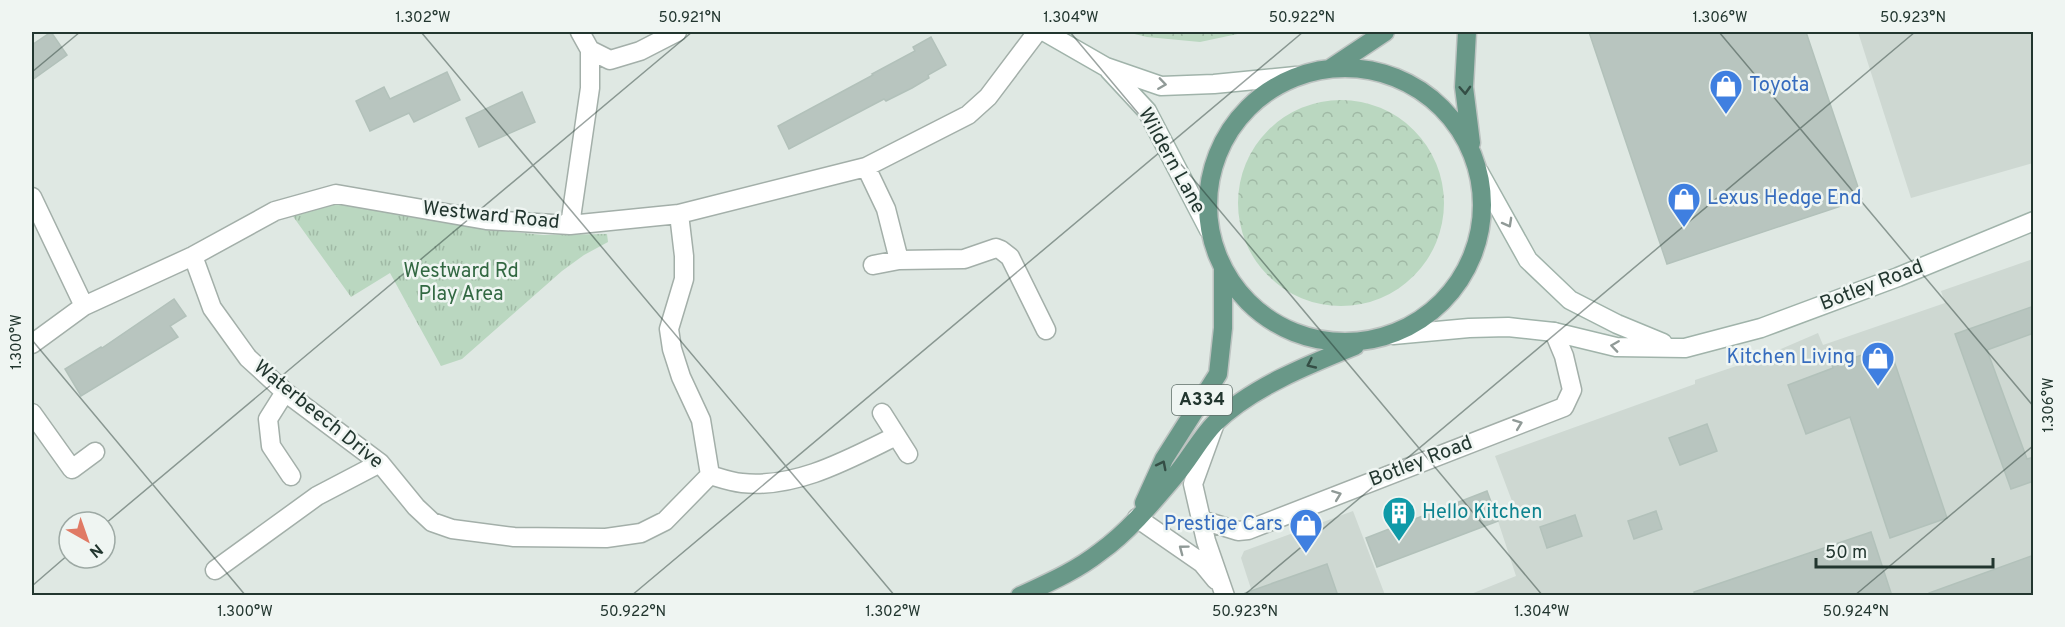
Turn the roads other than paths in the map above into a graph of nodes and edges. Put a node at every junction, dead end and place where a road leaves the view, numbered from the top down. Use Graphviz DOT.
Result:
graph roads {
  1 [pos="580,32"];
  2 [pos="677,32"];
  3 [pos="1037,32"];
  4 [pos="1045,32"];
  5 [pos="1385,32"];
  6 [pos="1467,32"];
  7 [pos="590,50"];
  8 [pos="1106,67"];
  9 [pos="1331,68"];
  10 [pos="1296,76"];
  11 [pos="1471,148"];
  12 [pos="866,167"];
  13 [pos="1479,172"];
  14 [pos="32,197"];
  15 [pos="679,214"];
  16 [pos="2034,221"];
  17 [pos="570,225"];
  18 [pos="1209,231"];
  19 [pos="193,256"];
  20 [pos="899,260"];
  21 [pos="873,265"];
  22 [pos="1223,270"];
  23 [pos="84,306"];
  24 [pos="1046,330"];
  25 [pos="1554,332"];
  26 [pos="1393,335"];
  27 [pos="1365,342"];
  28 [pos="32,344"];
  29 [pos="1673,347"];
  30 [pos="285,392"];
  31 [pos="32,413"];
  32 [pos="882,413"];
  33 [pos="1215,423"];
  34 [pos="896,436"];
  35 [pos="95,452"];
  36 [pos="908,454"];
  37 [pos="380,463"];
  38 [pos="710,475"];
  39 [pos="291,476"];
  40 [pos="1137,518"];
  41 [pos="1202,520"];
  42 [pos="215,570"];
  43 [pos="1224,592"];
  44 [pos="1020,596"];
  1 -- 7 [label="street"];
  2 -- 7 [label="street"];
  3 -- 12 [label="street, Westward Road"];
  4 -- 8 [label="street, Wildern Lane"];
  5 -- 9 [label="main road"];
  6 -- 11 [label="main road, one-way"];
  7 -- 17 [label="street"];
  8 -- 10 [label="street, Wildern Lane, one-way"];
  8 -- 18 [label="street, Wildern Lane"];
  9 -- 10 [label="main road"];
  9 -- 11 [label="main road"];
  10 -- 18 [label="main road"];
  11 -- 13 [label="main road"];
  12 -- 15 [label="street, Westward Road"];
  12 -- 20 [label="street"];
  13 -- 26 [label="main road"];
  13 -- 29 [label="street, Botley Road, one-way"];
  14 -- 23 [label="street"];
  15 -- 17 [label="street, Westward Road"];
  15 -- 38 [label="street"];
  16 -- 29 [label="street, Botley Road"];
  17 -- 19 [label="street, Westward Road"];
  18 -- 22 [label="main road"];
  19 -- 23 [label="street, Westward Road"];
  19 -- 30 [label="street, Waterbeech Drive"];
  20 -- 21 [label="street"];
  20 -- 24 [label="street"];
  22 -- 27 [label="main road"];
  40 -- 22 [label="main road, A334, one-way"];
  23 -- 28 [label="street, Westward Road"];
  25 -- 26 [label="street, Botley Road"];
  29 -- 25 [label="street, Botley Road, one-way"];
  41 -- 25 [label="street, Botley Road, one-way"];
  26 -- 27 [label="main road"];
  27 -- 33 [label="main road, A334, one-way"];
  30 -- 37 [label="street, Waterbeech Drive"];
  30 -- 39 [label="street"];
  31 -- 35 [label="street"];
  32 -- 34 [label="street"];
  33 -- 40 [label="main road, A334"];
  33 -- 41 [label="street"];
  34 -- 36 [label="street"];
  34 -- 38 [label="street"];
  37 -- 38 [label="street, Waterbeech Drive"];
  37 -- 42 [label="street"];
  43 -- 40 [label="street, one-way"];
  40 -- 44 [label="main road, A334"];
  41 -- 43 [label="street"];
}
